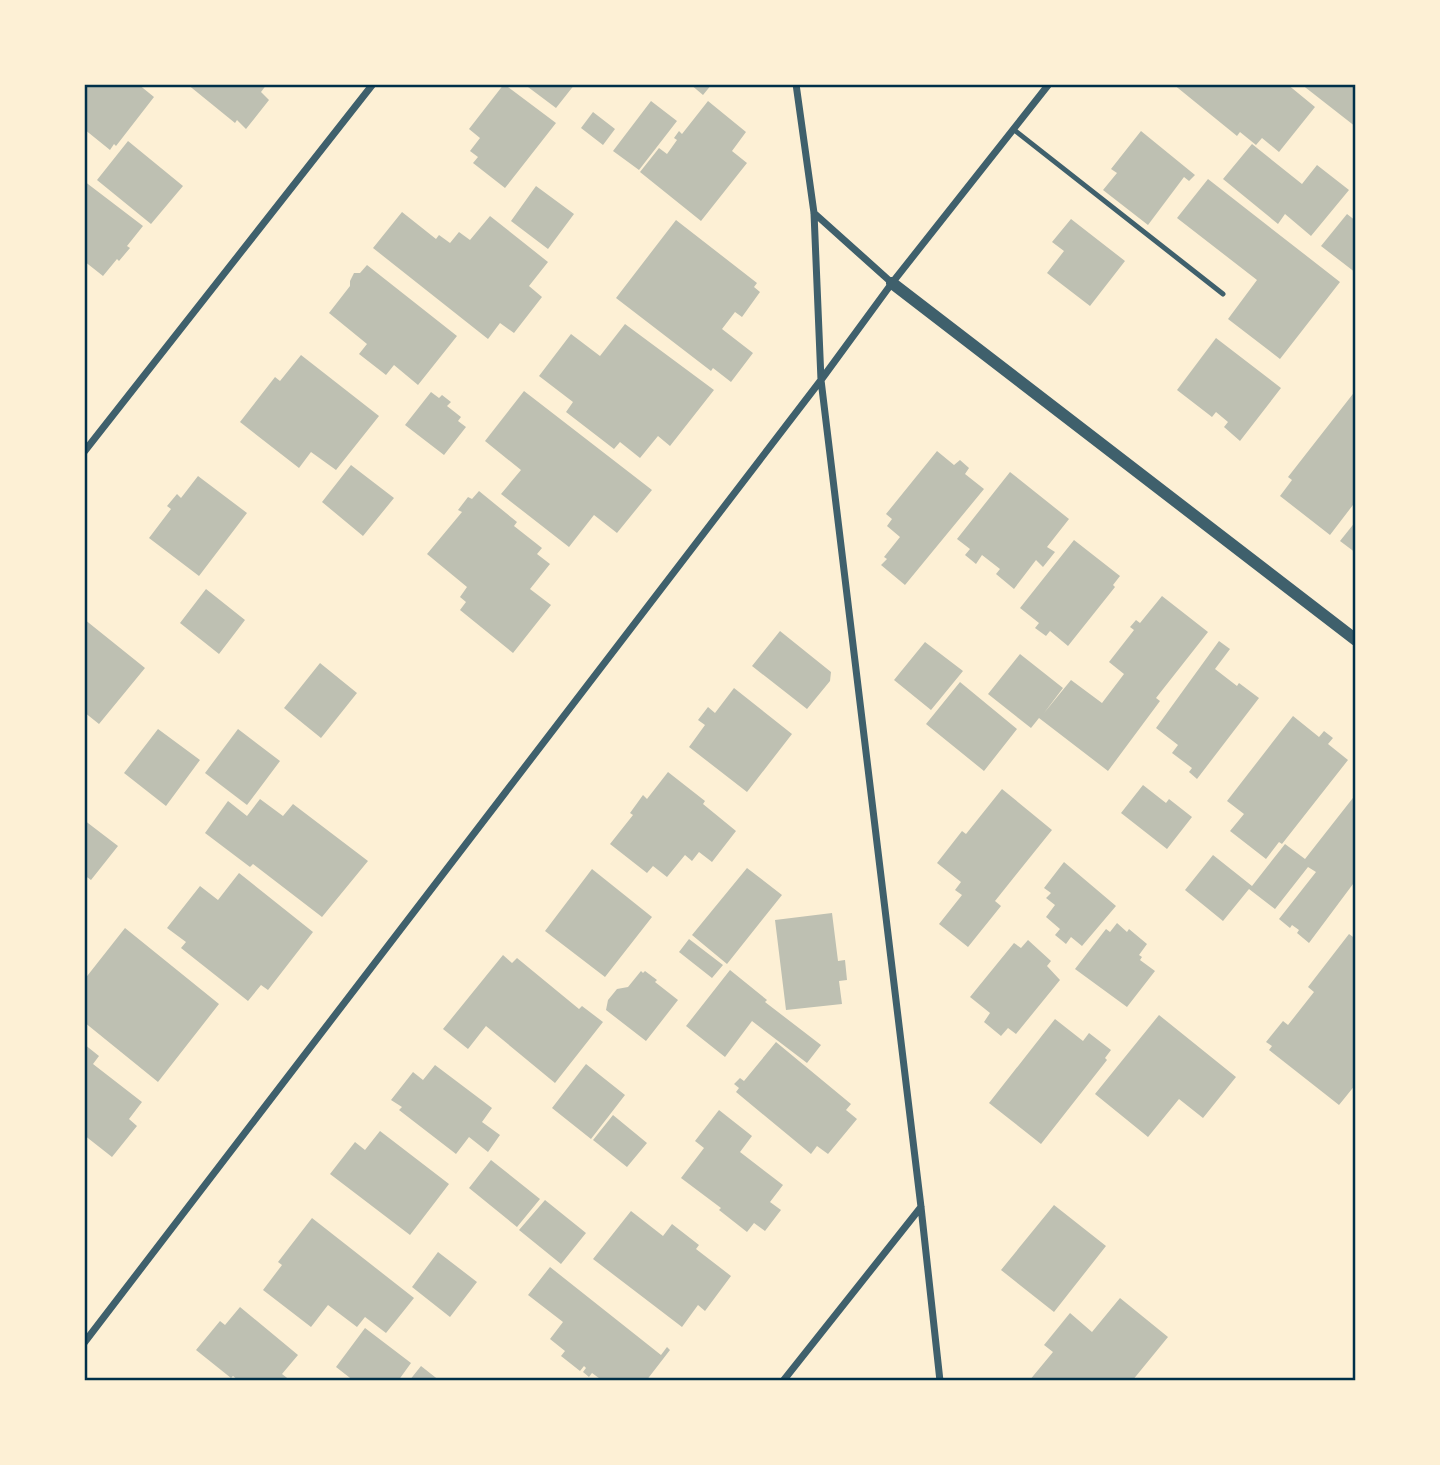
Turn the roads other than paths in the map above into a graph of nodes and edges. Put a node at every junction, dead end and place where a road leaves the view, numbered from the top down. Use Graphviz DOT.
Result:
graph roads {
  1 [pos="373,84"];
  2 [pos="796,84"];
  3 [pos="1049,84"];
  4 [pos="1013,129"];
  5 [pos="814,214"];
  6 [pos="892,283"];
  7 [pos="1223,294"];
  8 [pos="821,380"];
  9 [pos="84,453"];
  10 [pos="1356,640"];
  11 [pos="921,1207"];
  12 [pos="84,1343"];
  13 [pos="783,1381"];
  14 [pos="940,1381"];
  1 -- 9 [label="street"];
  2 -- 5 [label="street"];
  3 -- 4 [label="street"];
  4 -- 6 [label="street"];
  4 -- 7 [label="lane"];
  5 -- 6 [label="street"];
  5 -- 8 [label="street"];
  6 -- 8 [label="street"];
  6 -- 10 [label="street"];
  8 -- 11 [label="street"];
  8 -- 12 [label="street"];
  11 -- 13 [label="street"];
  11 -- 14 [label="street"];
}
